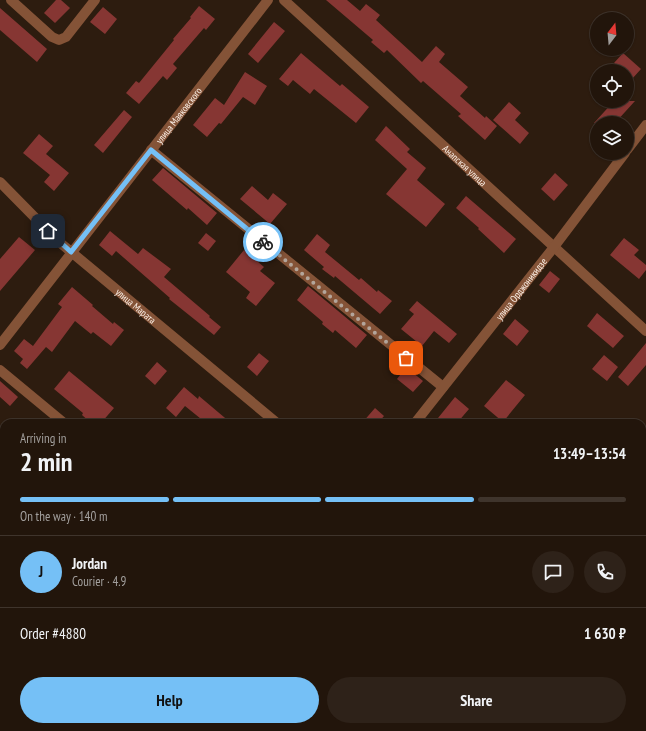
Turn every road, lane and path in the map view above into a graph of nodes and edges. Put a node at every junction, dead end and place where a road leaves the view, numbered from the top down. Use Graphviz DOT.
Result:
graph roads {
  1 [pos="11,0"];
  2 [pos="95,0"];
  3 [pos="268,0"];
  4 [pos="284,0"];
  5 [pos="646,125"];
  6 [pos="634,141"];
  7 [pos="151,150"];
  8 [pos="620,160"];
  9 [pos="0,182"];
  10 [pos="554,247"];
  11 [pos="71,252"];
  12 [pos="646,331"];
  13 [pos="0,345"];
  14 [pos="0,370"];
  15 [pos="443,387"];
  16 [pos="59,419"];
  17 [pos="272,419"];
  18 [pos="418,419"];
  1 -- 2 [label="street"];
  3 -- 7 [label="street, улица Маяковского"];
  4 -- 10 [label="street, Анапская улица"];
  5 -- 6 [label="street"];
  7 -- 11 [label="street, улица Маяковского"];
  7 -- 15 [label="street"];
  8 -- 10 [label="street, улица Орджоникидзе"];
  9 -- 11 [label="street, улица Марата"];
  10 -- 12 [label="street, Анапская улица"];
  10 -- 15 [label="street, улица Орджоникидзе"];
  11 -- 13 [label="street, улица Маяковского"];
  11 -- 17 [label="street, улица Марата"];
  14 -- 16 [label="street"];
  15 -- 18 [label="street, улица Орджоникидзе"];
}
